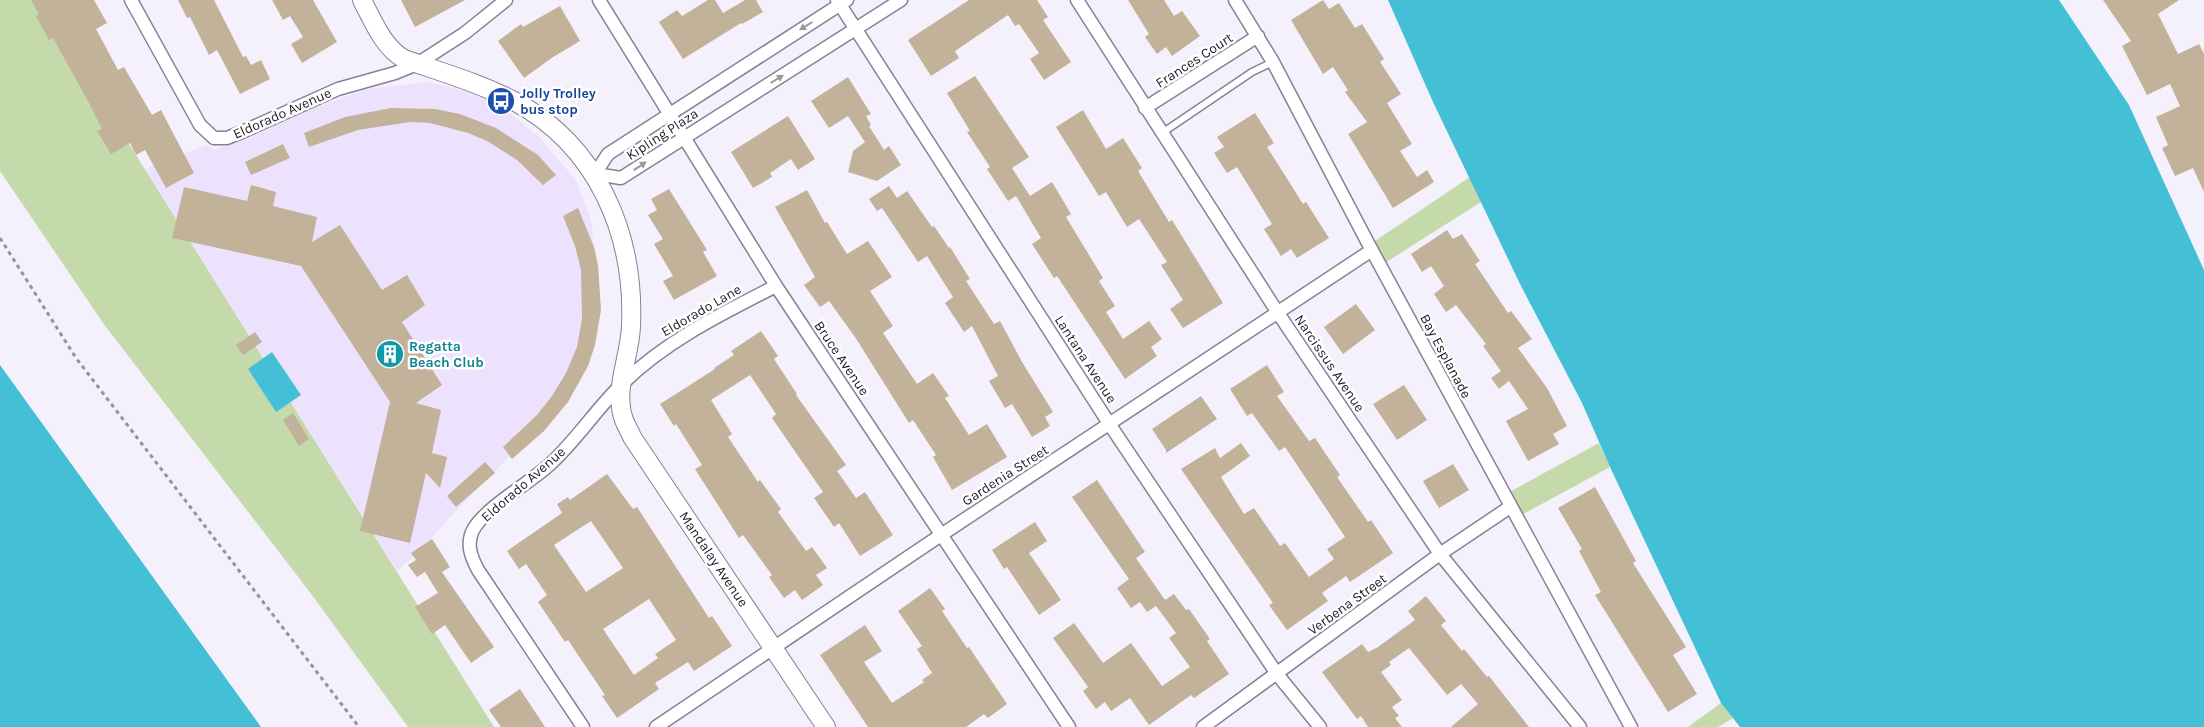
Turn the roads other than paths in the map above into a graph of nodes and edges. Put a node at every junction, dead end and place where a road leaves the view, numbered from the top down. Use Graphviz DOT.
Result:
graph roads {
  1 [pos="131,0"];
  2 [pos="362,0"];
  3 [pos="506,0"];
  4 [pos="599,0"];
  5 [pos="901,0"];
  6 [pos="1077,0"];
  7 [pos="1235,0"];
  8 [pos="841,2"];
  9 [pos="856,29"];
  10 [pos="1258,36"];
  11 [pos="1273,62"];
  12 [pos="417,64"];
  13 [pos="1145,108"];
  14 [pos="670,112"];
  15 [pos="1162,132"];
  16 [pos="685,137"];
  17 [pos="595,174"];
  18 [pos="1372,250"];
  19 [pos="776,286"];
  20 [pos="1278,313"];
  21 [pos="622,384"];
  22 [pos="1110,425"];
  23 [pos="1510,507"];
  24 [pos="941,535"];
  25 [pos="1440,554"];
  26 [pos="774,649"];
  27 [pos="1277,674"];
  28 [pos="583,727"];
  29 [pos="656,727"];
  30 [pos="826,727"];
  31 [pos="1069,727"];
  32 [pos="1203,727"];
  33 [pos="1320,727"];
  34 [pos="1580,727"];
  35 [pos="1631,727"];
  1 -- 12 [label="street, Eldorado Avenue"];
  2 -- 12 [label="street"];
  3 -- 12 [label="street, Eldorado Avenue"];
  4 -- 14 [label="street, Bruce Avenue"];
  5 -- 9 [label="street, Kipling Plaza"];
  6 -- 13 [label="street, Narcissus Avenue"];
  7 -- 10 [label="street, Bay Esplanade"];
  8 -- 9 [label="street, Lantana Avenue"];
  8 -- 14 [label="street, Kipling Plaza, one-way"];
  16 -- 9 [label="street, Kipling Plaza, one-way"];
  9 -- 22 [label="street, Lantana Avenue"];
  10 -- 11 [label="street, Bay Esplanade"];
  10 -- 13 [label="street, Frances Court"];
  11 -- 15 [label="lane"];
  11 -- 18 [label="street, Bay Esplanade"];
  12 -- 17 [label="street"];
  13 -- 15 [label="street, Narcissus Avenue"];
  14 -- 16 [label="street, Bruce Avenue"];
  14 -- 17 [label="street, Kipling Plaza"];
  15 -- 20 [label="street, Narcissus Avenue"];
  17 -- 16 [label="street, Kipling Plaza, one-way"];
  16 -- 19 [label="street, Bruce Avenue"];
  17 -- 21 [label="street"];
  18 -- 20 [label="street, Gardenia Street"];
  18 -- 23 [label="street, Bay Esplanade"];
  19 -- 21 [label="street, Eldorado Lane"];
  19 -- 24 [label="street, Bruce Avenue"];
  20 -- 22 [label="street, Gardenia Street"];
  20 -- 25 [label="street, Narcissus Avenue"];
  21 -- 26 [label="street, Mandalay Avenue"];
  21 -- 28 [label="street, Eldorado Avenue"];
  22 -- 24 [label="street, Gardenia Street"];
  22 -- 27 [label="street, Lantana Avenue"];
  23 -- 25 [label="street, Verbena Street"];
  23 -- 35 [label="street, Bay Esplanade"];
  24 -- 26 [label="street, Gardenia Street"];
  24 -- 31 [label="street, Bruce Avenue"];
  25 -- 27 [label="street, Verbena Street"];
  25 -- 34 [label="street, Narcissus Avenue"];
  26 -- 29 [label="street, Gardenia Street"];
  26 -- 30 [label="street, Mandalay Avenue"];
  27 -- 32 [label="street, Verbena Street"];
  27 -- 33 [label="street, Lantana Avenue"];
}
